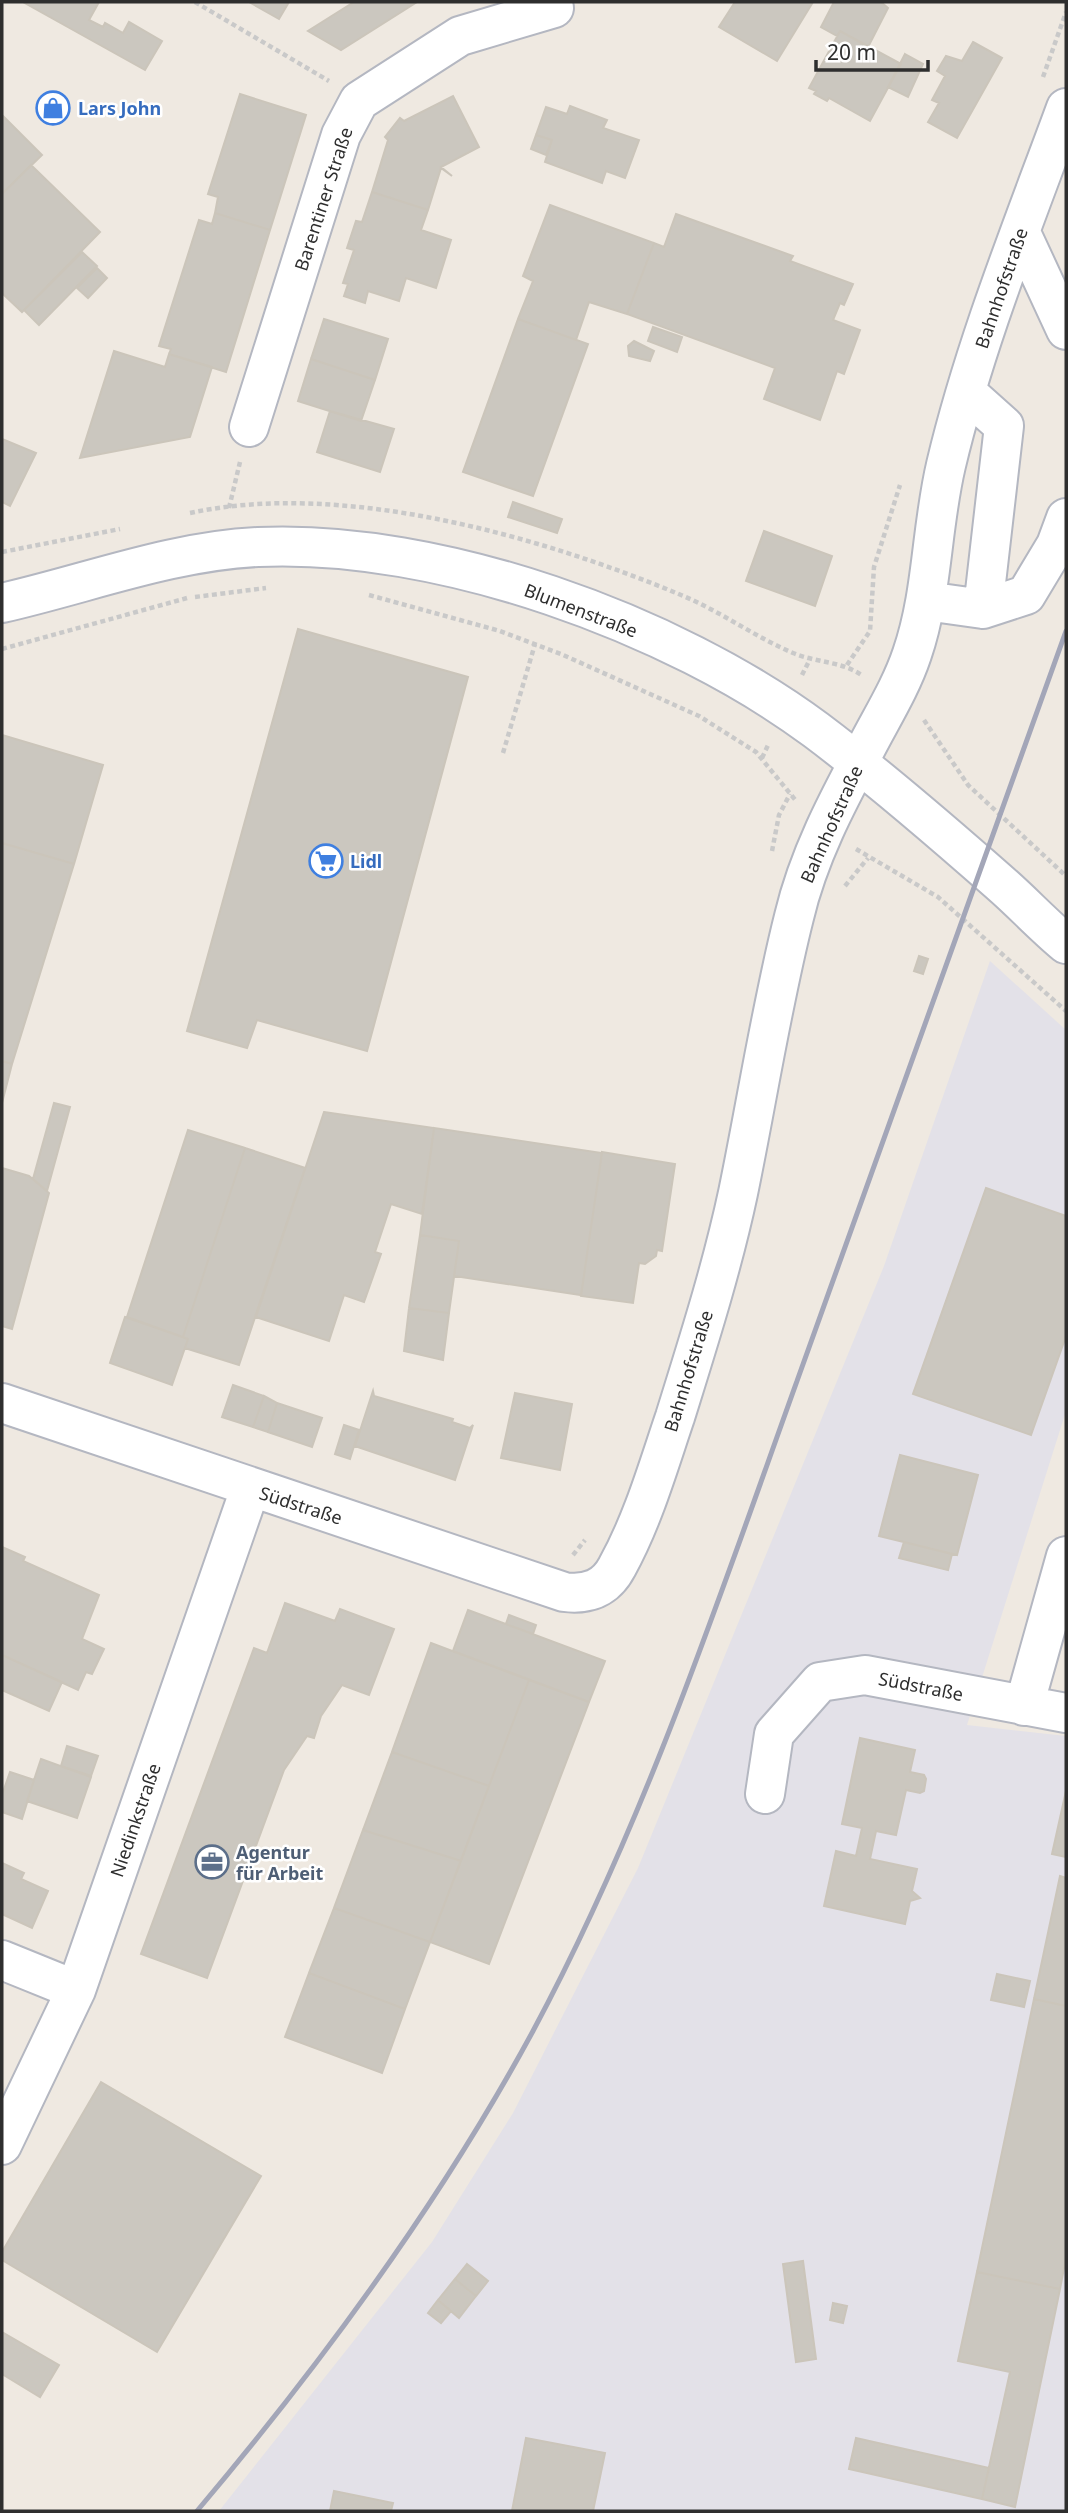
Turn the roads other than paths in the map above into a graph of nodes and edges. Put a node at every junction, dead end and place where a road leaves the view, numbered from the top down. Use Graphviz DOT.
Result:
graph roads {
  1 [pos="554,8"];
  2 [pos="1066,108"];
  3 [pos="1021,233"];
  4 [pos="1066,330"];
  5 [pos="966,392"];
  6 [pos="249,427"];
  7 [pos="1066,517"];
  8 [pos="926,600"];
  9 [pos="2,603"];
  10 [pos="983,609"];
  11 [pos="858,763"];
  12 [pos="1066,944"];
  13 [pos="2,1403"];
  14 [pos="250,1489"];
  15 [pos="1066,1556"];
  16 [pos="583,1589"];
  17 [pos="1024,1706"];
  18 [pos="1066,1713"];
  19 [pos="765,1794"];
  20 [pos="2,1960"];
  21 [pos="76,1990"];
  22 [pos="2,2145"];
  1 -- 6 [label="street, Barentiner Straße"];
  2 -- 3 [label="street, Bahnhofstraße"];
  3 -- 4 [label="street"];
  3 -- 5 [label="street, Bahnhofstraße"];
  5 -- 8 [label="street, Bahnhofstraße"];
  5 -- 10 [label="street"];
  7 -- 10 [label="street"];
  8 -- 10 [label="street"];
  8 -- 11 [label="street, Bahnhofstraße"];
  9 -- 11 [label="street, Blumenstraße"];
  11 -- 12 [label="street, Blumenstraße"];
  11 -- 16 [label="street, Bahnhofstraße"];
  13 -- 14 [label="street, Südstraße"];
  14 -- 16 [label="street, Südstraße"];
  14 -- 21 [label="street, Niedinkstraße"];
  15 -- 17 [label="street"];
  17 -- 18 [label="street, Südstraße"];
  17 -- 19 [label="street, Südstraße"];
  20 -- 21 [label="street"];
  21 -- 22 [label="street, Niedinkstraße"];
}
